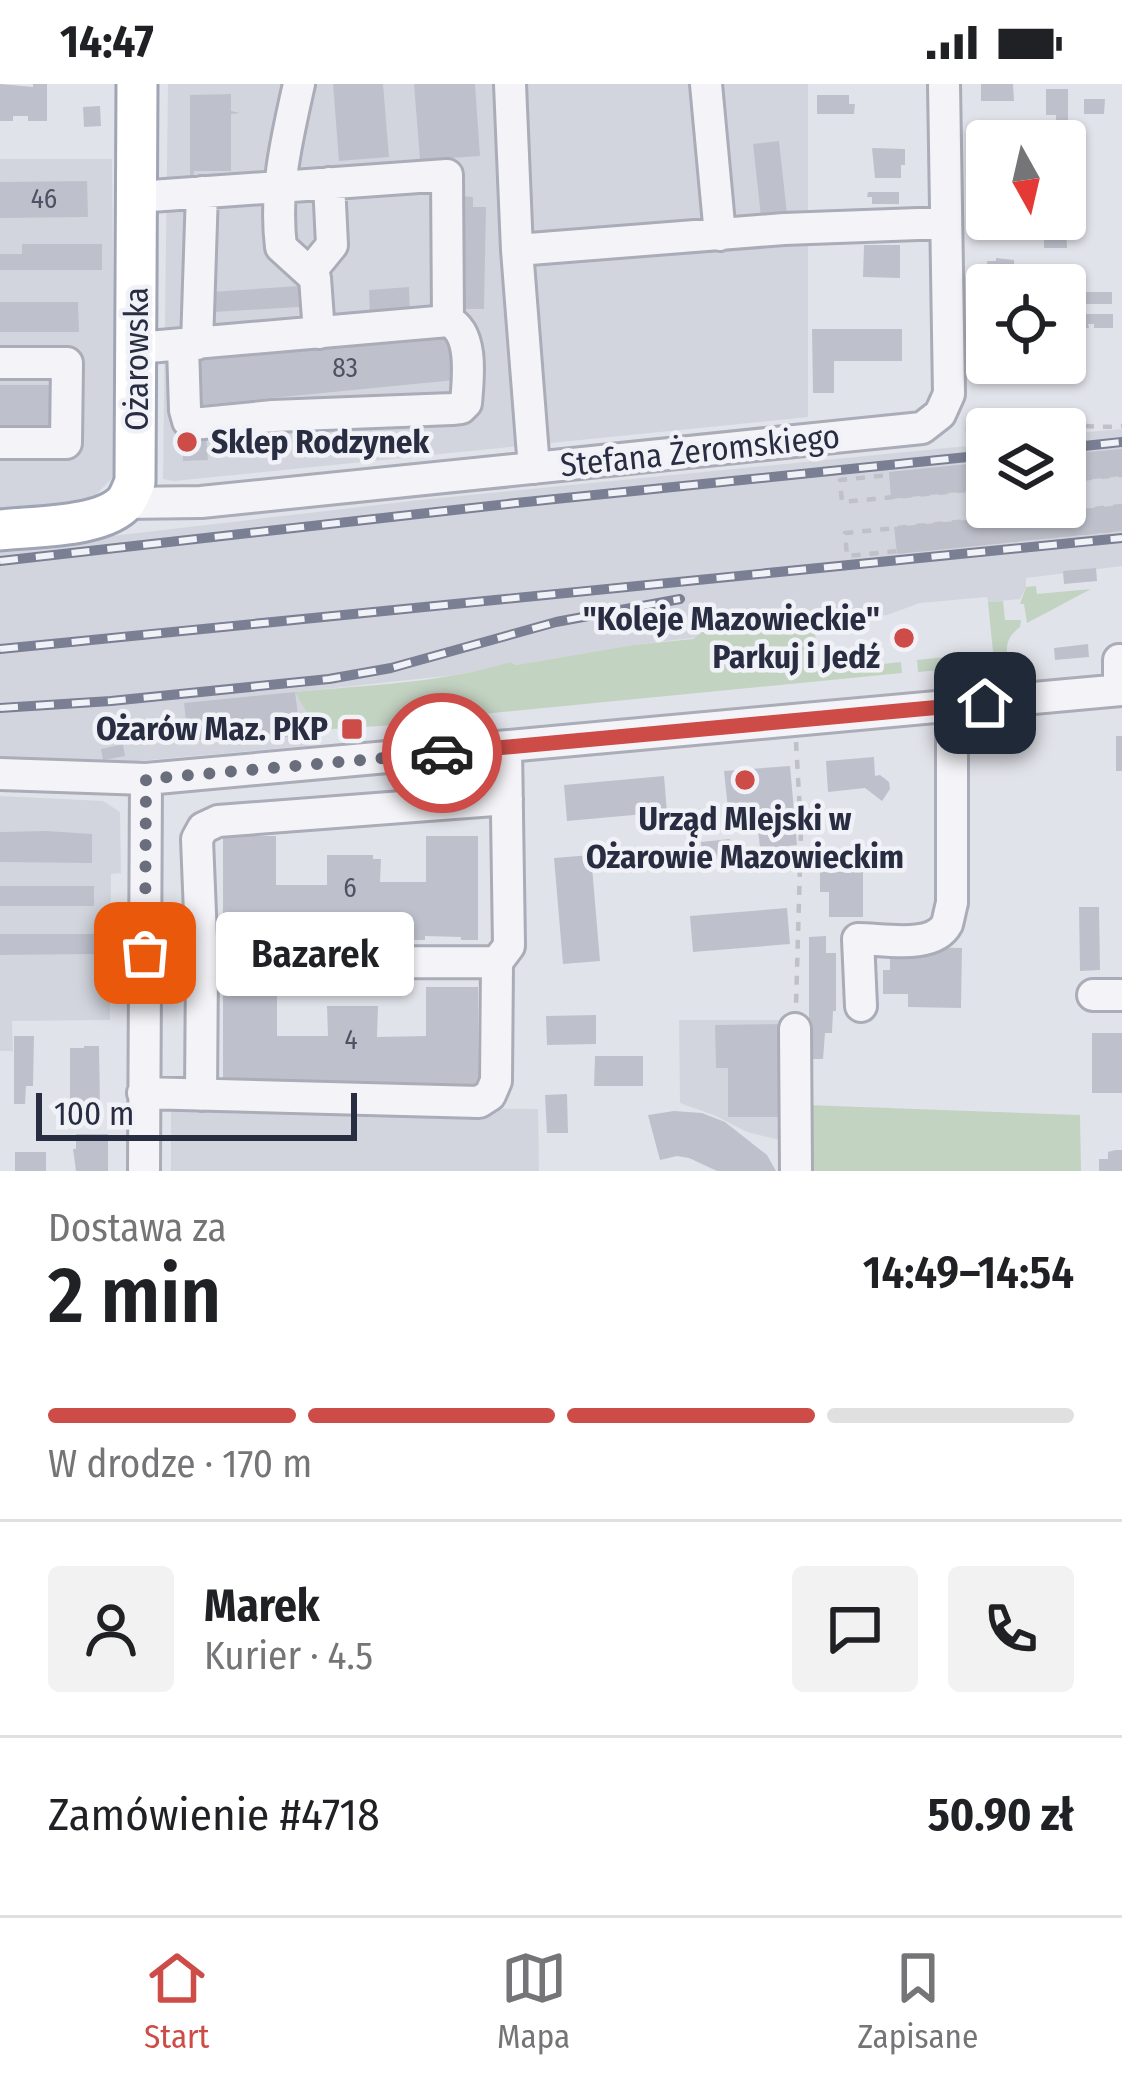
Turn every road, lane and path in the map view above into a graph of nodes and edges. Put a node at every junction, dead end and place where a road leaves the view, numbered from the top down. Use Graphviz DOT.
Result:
graph roads {
  1 [pos="137,84"];
  2 [pos="299,84"];
  3 [pos="510,84"];
  4 [pos="706,84"];
  5 [pos="944,84"];
  6 [pos="329,183"];
  7 [pos="278,187"];
  8 [pos="202,192"];
  9 [pos="137,197"];
  10 [pos="945,223"];
  11 [pos="719,235"];
  12 [pos="517,250"];
  13 [pos="310,272"];
  14 [pos="448,321"];
  15 [pos="319,333"];
  16 [pos="190,345"];
  17 [pos="137,348"];
  18 [pos="0,363"];
  19 [pos="1086,425"];
  20 [pos="1122,426"];
  21 [pos="0,442"];
  22 [pos="1122,452"];
  23 [pos="1086,456"];
  24 [pos="966,467"];
  25 [pos="534,468"];
  26 [pos="1122,475"];
  27 [pos="1086,478"];
  28 [pos="966,490"];
  29 [pos="124,503"];
  30 [pos="1122,506"];
  31 [pos="1086,510"];
  32 [pos="966,521"];
  33 [pos="993,528"];
  34 [pos="1042,528"];
  35 [pos="1122,529"];
  36 [pos="0,530"];
  37 [pos="1043,536"];
  38 [pos="982,542"];
  39 [pos="1121,680"];
  40 [pos="952,706"];
  41 [pos="795,736"];
  42 [pos="506,748"];
  43 [pos="0,774"];
  44 [pos="146,779"];
  45 [pos="507,799"];
  46 [pos="497,962"];
  47 [pos="202,963"];
  48 [pos="861,1006"];
  49 [pos="795,1029"];
  50 [pos="143,1094"];
  51 [pos="201,1095"];
  52 [pos="144,1171"];
  53 [pos="796,1171"];
  1 -- 9 [label="main road, Ożarowska"];
  2 -- 7 [label="street"];
  3 -- 12 [label="street"];
  4 -- 11 [label="street"];
  5 -- 10 [label="street, Stefana Żeromskiego"];
  6 -- 7 [label="street"];
  6 -- 13 [label="street"];
  6 -- 14 [label="street"];
  7 -- 8 [label="street"];
  7 -- 13 [label="street"];
  8 -- 9 [label="street"];
  8 -- 16 [label="street"];
  9 -- 17 [label="main road, Ożarowska"];
  10 -- 11 [label="street"];
  10 -- 25 [label="street, Stefana Żeromskiego"];
  11 -- 12 [label="street"];
  12 -- 25 [label="street"];
  13 -- 15 [label="street"];
  14 -- 15 [label="street"];
  14 -- 16 [label="street"];
  15 -- 16 [label="street"];
  16 -- 17 [label="street"];
  17 -- 29 [label="main road, Ożarowska"];
  18 -- 21 [label="street"];
  19 -- 20 [label="path"];
  22 -- 23 [label="path"];
  24 -- 28 [label="path"];
  25 -- 29 [label="street, Stefana Żeromskiego"];
  26 -- 27 [label="path"];
  29 -- 36 [label="main road"];
  30 -- 31 [label="path"];
  32 -- 38 [label="path"];
  33 -- 38 [label="path"];
  34 -- 37 [label="path"];
  35 -- 37 [label="path"];
  37 -- 38 [label="path"];
  39 -- 40 [label="street"];
  40 -- 42 [label="street"];
  40 -- 48 [label="street"];
  41 -- 49 [label="path"];
  42 -- 44 [label="street"];
  42 -- 45 [label="street"];
  43 -- 44 [label="street"];
  44 -- 50 [label="street"];
  45 -- 46 [label="street"];
  45 -- 47 [label="street"];
  46 -- 47 [label="street"];
  46 -- 51 [label="street"];
  47 -- 51 [label="street"];
  49 -- 53 [label="street"];
  50 -- 51 [label="street"];
  50 -- 52 [label="street"];
}
